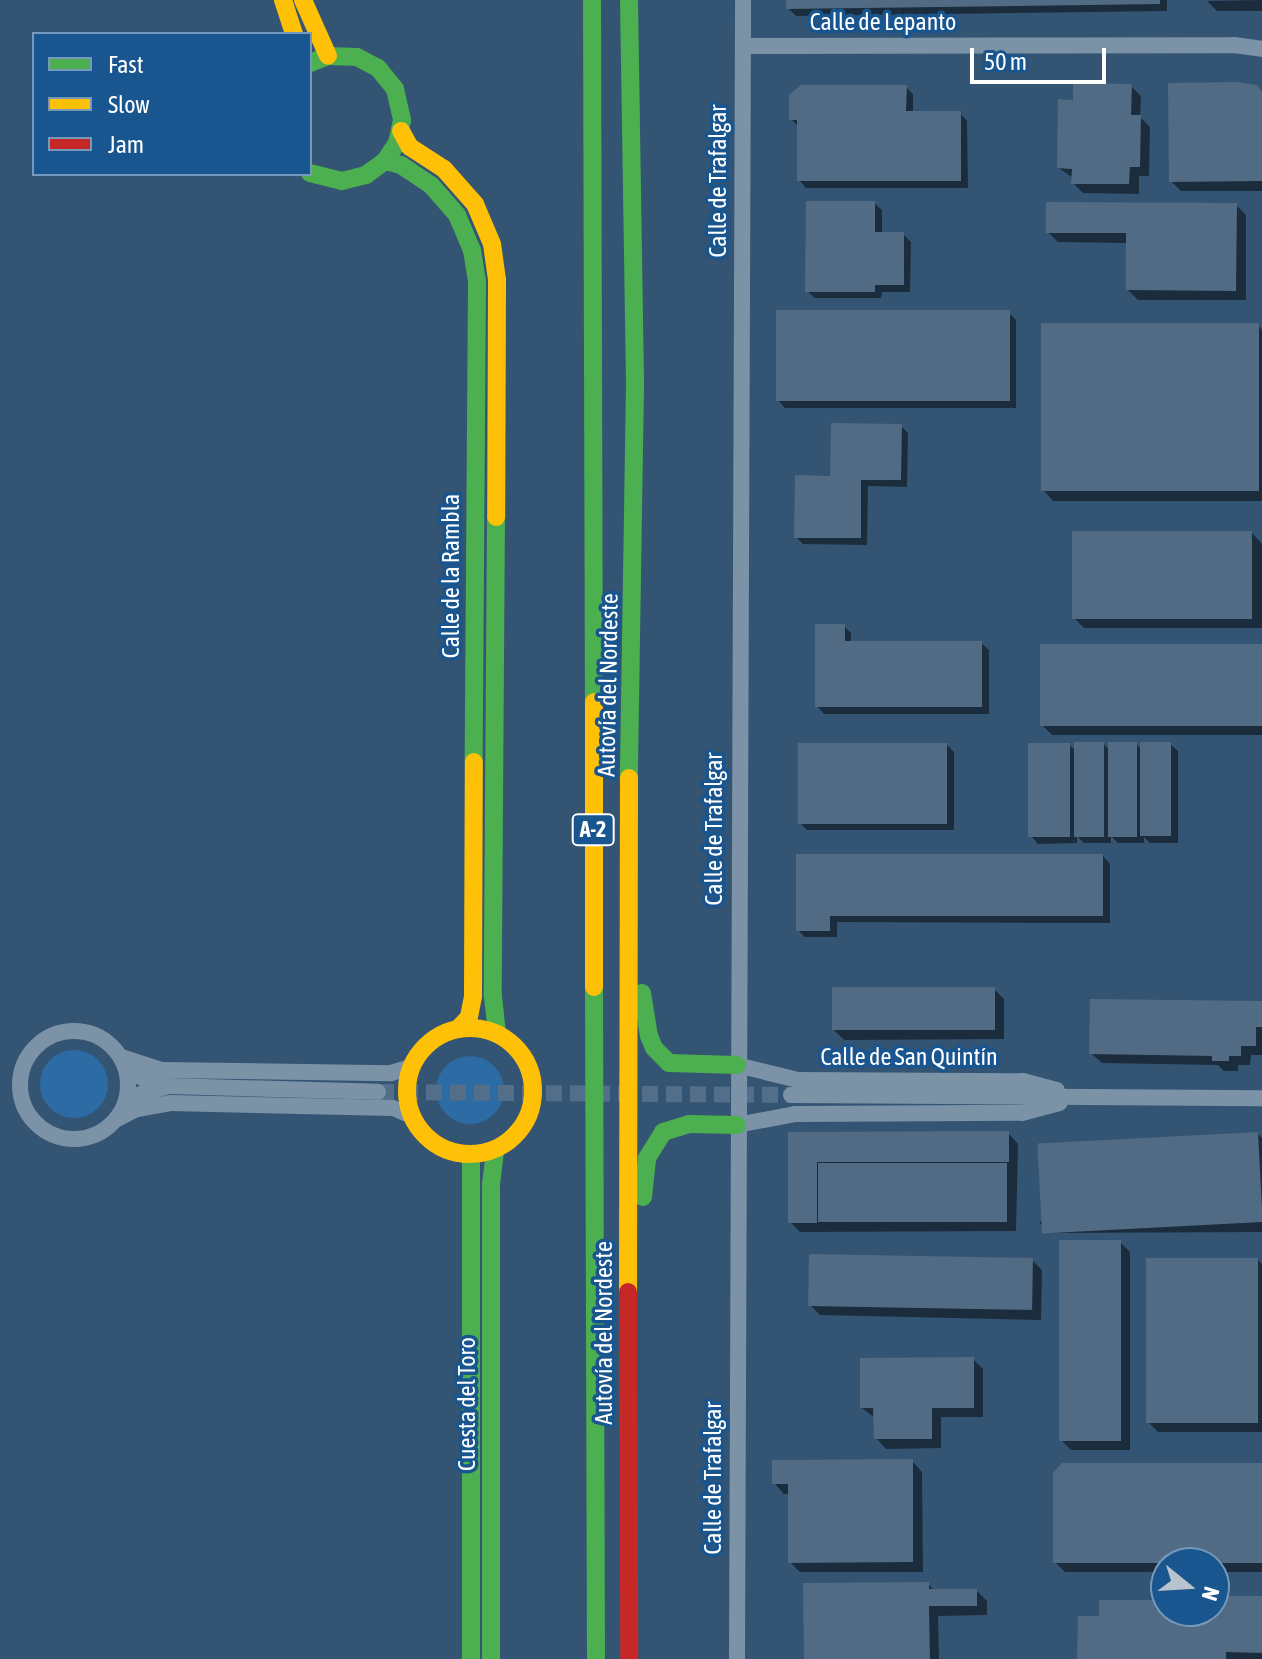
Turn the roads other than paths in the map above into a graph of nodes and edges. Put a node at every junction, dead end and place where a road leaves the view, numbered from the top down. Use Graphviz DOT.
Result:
graph roads {
  1 [pos="283,0"];
  2 [pos="303,0"];
  3 [pos="592,0"];
  4 [pos="629,0"];
  5 [pos="743,0"];
  6 [pos="293,32"];
  7 [pos="743,46"];
  8 [pos="1262,49"];
  9 [pos="328,56"];
  10 [pos="312,62"];
  11 [pos="401,131"];
  12 [pos="385,161"];
  13 [pos="312,174"];
  14 [pos="631,849"];
  15 [pos="458,1029"];
  16 [pos="497,1034"];
  17 [pos="124,1063"];
  18 [pos="737,1065"];
  19 [pos="411,1067"];
  20 [pos="169,1086"];
  21 [pos="378,1092"];
  22 [pos="791,1095"];
  23 [pos="1081,1097"];
  24 [pos="1262,1098"];
  25 [pos="122,1111"];
  26 [pos="412,1116"];
  27 [pos="737,1125"];
  28 [pos="495,1149"];
  29 [pos="471,1154"];
  30 [pos="471,1659"];
  31 [pos="491,1659"];
  32 [pos="596,1659"];
  33 [pos="629,1659"];
  34 [pos="643,1659"];
  35 [pos="737,1659"];
  1 -- 6 [label="main road"];
  2 -- 9 [label="main road"];
  3 -- 32 [label="main road, Autovía del Nordeste / A-2"];
  4 -- 14 [label="main road, Autovía del Nordeste / A-2"];
  5 -- 7 [label="street, Calle de Trafalgar"];
  7 -- 8 [label="street, Calle de Lepanto"];
  7 -- 18 [label="street, Calle de Trafalgar"];
  9 -- 10 [label="main road"];
  9 -- 11 [label="main road"];
  11 -- 12 [label="main road"];
  11 -- 16 [label="main road"];
  12 -- 13 [label="main road"];
  12 -- 15 [label="main road, Calle de la Rambla"];
  14 -- 18 [label="main road"];
  14 -- 33 [label="main road, Autovía del Nordeste / A-2"];
  15 -- 16 [label="main road"];
  15 -- 19 [label="main road"];
  16 -- 28 [label="main road"];
  17 -- 19 [label="street"];
  17 -- 20 [label="street"];
  17 -- 25 [label="street"];
  17 -- 25 [label="street"];
  18 -- 23 [label="street, Calle de San Quintín"];
  18 -- 27 [label="street, Calle de Trafalgar"];
  19 -- 26 [label="main road"];
  20 -- 21 [label="street"];
  20 -- 25 [label="street"];
  22 -- 23 [label="street, Calle de San Quintín"];
  23 -- 24 [label="street, Calle de San Quintín"];
  23 -- 27 [label="street, Calle de San Quintín"];
  25 -- 26 [label="street"];
  26 -- 29 [label="main road"];
  27 -- 34 [label="main road"];
  27 -- 35 [label="street, Calle de Trafalgar"];
  28 -- 29 [label="main road"];
  28 -- 31 [label="main road, Cuesta del Toro"];
  29 -- 30 [label="main road"];
}
